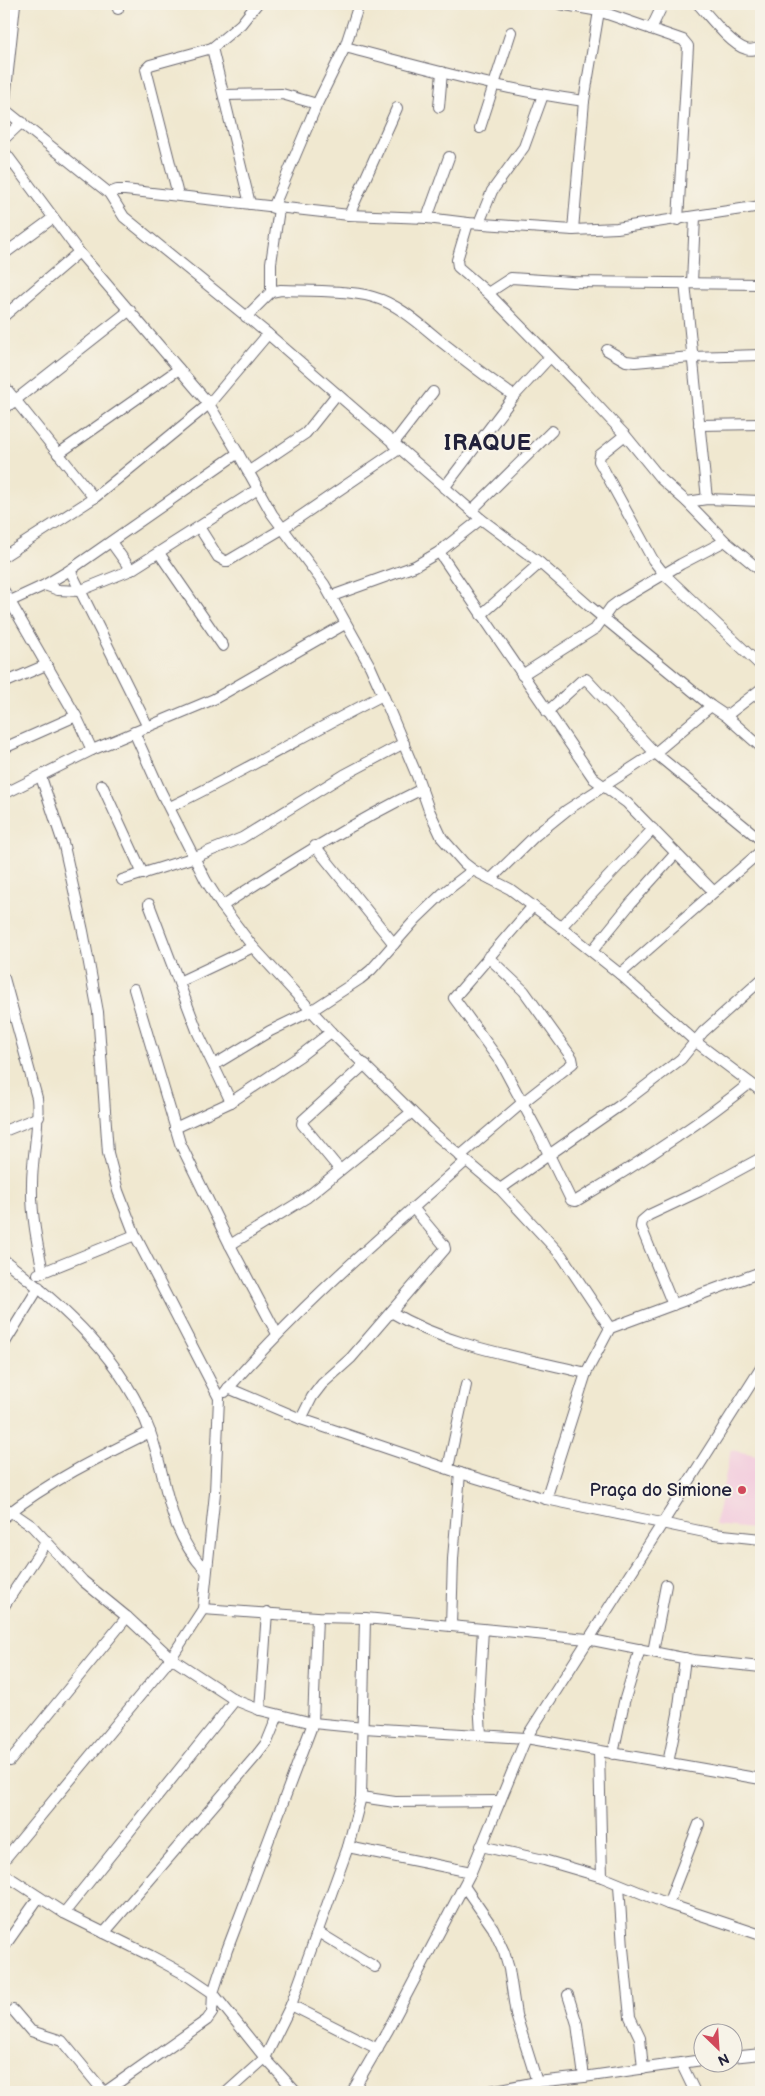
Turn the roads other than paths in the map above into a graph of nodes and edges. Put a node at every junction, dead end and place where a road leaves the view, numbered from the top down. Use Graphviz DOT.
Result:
graph roads {
  1 [pos="15,4"];
  2 [pos="258,4"];
  3 [pos="359,4"];
  4 [pos="560,4"];
  5 [pos="664,4"];
  6 [pos="698,4"];
  7 [pos="599,11"];
  8 [pos="651,29"];
  9 [pos="511,32"];
  10 [pos="345,47"];
  11 [pos="761,47"];
  12 [pos="212,48"];
  13 [pos="442,72"];
  14 [pos="494,84"];
  15 [pos="225,95"];
  16 [pos="543,95"];
  17 [pos="584,100"];
  18 [pos="316,104"];
  19 [pos="439,107"];
  20 [pos="397,108"];
  21 [pos="4,109"];
  22 [pos="22,122"];
  23 [pos="480,128"];
  24 [pos="4,139"];
  25 [pos="4,151"];
  26 [pos="449,157"];
  27 [pos="109,193"];
  28 [pos="178,195"];
  29 [pos="250,204"];
  30 [pos="761,206"];
  31 [pos="276,208"];
  32 [pos="349,215"];
  33 [pos="53,218"];
  34 [pos="427,218"];
  35 [pos="695,218"];
  36 [pos="678,220"];
  37 [pos="468,223"];
  38 [pos="480,223"];
  39 [pos="573,230"];
  40 [pos="79,252"];
  41 [pos="4,254"];
  42 [pos="688,282"];
  43 [pos="761,284"];
  44 [pos="271,292"];
  45 [pos="488,293"];
  46 [pos="130,310"];
  47 [pos="4,316"];
  48 [pos="246,317"];
  49 [pos="268,334"];
  50 [pos="607,350"];
  51 [pos="761,355"];
  52 [pos="550,357"];
  53 [pos="692,357"];
  54 [pos="179,369"];
  55 [pos="4,386"];
  56 [pos="433,392"];
  57 [pos="337,394"];
  58 [pos="514,396"];
  59 [pos="15,399"];
  60 [pos="208,404"];
  61 [pos="4,408"];
  62 [pos="761,424"];
  63 [pos="699,425"];
  64 [pos="552,431"];
  65 [pos="625,435"];
  66 [pos="396,446"];
  67 [pos="238,453"];
  68 [pos="58,454"];
  69 [pos="248,472"];
  70 [pos="444,488"];
  71 [pos="258,489"];
  72 [pos="94,498"];
  73 [pos="707,499"];
  74 [pos="761,501"];
  75 [pos="687,502"];
  76 [pos="472,510"];
  77 [pos="481,519"];
  78 [pos="199,528"];
  79 [pos="282,529"];
  80 [pos="725,541"];
  81 [pos="111,542"];
  82 [pos="439,552"];
  83 [pos="159,553"];
  84 [pos="4,556"];
  85 [pos="540,563"];
  86 [pos="70,570"];
  87 [pos="131,570"];
  88 [pos="761,571"];
  89 [pos="664,574"];
  90 [pos="45,585"];
  91 [pos="4,591"];
  92 [pos="79,591"];
  93 [pos="332,596"];
  94 [pos="6,603"];
  95 [pos="481,615"];
  96 [pos="604,617"];
  97 [pos="345,624"];
  98 [pos="223,646"];
  99 [pos="46,665"];
  100 [pos="761,666"];
  101 [pos="522,675"];
  102 [pos="4,683"];
  103 [pos="761,689"];
  104 [pos="383,695"];
  105 [pos="711,706"];
  106 [pos="547,712"];
  107 [pos="76,716"];
  108 [pos="726,716"];
  109 [pos="148,727"];
  110 [pos="134,732"];
  111 [pos="404,743"];
  112 [pos="761,747"];
  113 [pos="4,748"];
  114 [pos="92,750"];
  115 [pos="655,753"];
  116 [pos="41,777"];
  117 [pos="102,785"];
  118 [pos="605,786"];
  119 [pos="422,789"];
  120 [pos="4,794"];
  121 [pos="170,807"];
  122 [pos="653,829"];
  123 [pos="761,840"];
  124 [pos="315,846"];
  125 [pos="761,851"];
  126 [pos="676,854"];
  127 [pos="195,857"];
  128 [pos="473,870"];
  129 [pos="143,874"];
  130 [pos="491,879"];
  131 [pos="122,880"];
  132 [pos="714,892"];
  133 [pos="149,904"];
  134 [pos="222,906"];
  135 [pos="533,906"];
  136 [pos="561,927"];
  137 [pos="394,944"];
  138 [pos="253,948"];
  139 [pos="592,951"];
  140 [pos="488,957"];
  141 [pos="620,974"];
  142 [pos="761,980"];
  143 [pos="179,982"];
  144 [pos="4,984"];
  145 [pos="134,989"];
  146 [pos="311,1011"];
  147 [pos="331,1032"];
  148 [pos="696,1042"];
  149 [pos="364,1064"];
  150 [pos="214,1066"];
  151 [pos="750,1083"];
  152 [pos="761,1091"];
  153 [pos="231,1102"];
  154 [pos="522,1103"];
  155 [pos="412,1112"];
  156 [pos="39,1117"];
  157 [pos="175,1128"];
  158 [pos="4,1131"];
  159 [pos="548,1155"];
  160 [pos="463,1158"];
  161 [pos="761,1158"];
  162 [pos="340,1170"];
  163 [pos="500,1189"];
  164 [pos="414,1209"];
  165 [pos="135,1235"];
  166 [pos="230,1245"];
  167 [pos="4,1260"];
  168 [pos="43,1272"];
  169 [pos="761,1272"];
  170 [pos="28,1278"];
  171 [pos="39,1287"];
  172 [pos="673,1305"];
  173 [pos="390,1312"];
  174 [pos="610,1328"];
  175 [pos="277,1334"];
  176 [pos="4,1344"];
  177 [pos="761,1368"];
  178 [pos="586,1373"];
  179 [pos="466,1385"];
  180 [pos="228,1388"];
  181 [pos="219,1398"];
  182 [pos="301,1419"];
  183 [pos="150,1432"];
  184 [pos="448,1468"];
  185 [pos="460,1473"];
  186 [pos="546,1499"];
  187 [pos="6,1512"];
  188 [pos="662,1523"];
  189 [pos="761,1539"];
  190 [pos="47,1541"];
  191 [pos="206,1571"];
  192 [pos="666,1585"];
  193 [pos="4,1606"];
  194 [pos="203,1609"];
  195 [pos="267,1612"];
  196 [pos="127,1617"];
  197 [pos="317,1617"];
  198 [pos="366,1618"];
  199 [pos="450,1626"];
  200 [pos="483,1629"];
  201 [pos="588,1640"];
  202 [pos="640,1649"];
  203 [pos="653,1652"];
  204 [pos="171,1658"];
  205 [pos="685,1658"];
  206 [pos="761,1667"];
  207 [pos="235,1700"];
  208 [pos="260,1710"];
  209 [pos="278,1715"];
  210 [pos="313,1723"];
  211 [pos="364,1728"];
  212 [pos="481,1735"];
  213 [pos="526,1738"];
  214 [pos="599,1751"];
  215 [pos="613,1754"];
  216 [pos="10,1761"];
  217 [pos="668,1763"];
  218 [pos="761,1779"];
  219 [pos="361,1797"];
  220 [pos="500,1801"];
  221 [pos="699,1824"];
  222 [pos="481,1846"];
  223 [pos="348,1847"];
  224 [pos="4,1860"];
  225 [pos="471,1872"];
  226 [pos="4,1874"];
  227 [pos="602,1877"];
  228 [pos="619,1885"];
  229 [pos="464,1886"];
  230 [pos="39,1897"];
  231 [pos="668,1904"];
  232 [pos="64,1913"];
  233 [pos="318,1932"];
  234 [pos="104,1933"];
  235 [pos="761,1935"];
  236 [pos="4,1947"];
  237 [pos="374,1967"];
  238 [pos="213,1993"];
  239 [pos="568,1995"];
  240 [pos="291,2004"];
  241 [pos="13,2010"];
  242 [pos="378,2049"];
  243 [pos="761,2054"];
  244 [pos="742,2056"];
  245 [pos="265,2058"];
  246 [pos="692,2061"];
  247 [pos="681,2063"];
  248 [pos="643,2069"];
  249 [pos="584,2077"];
  250 [pos="537,2082"];
  251 [pos="105,2092"];
  252 [pos="227,2092"];
  253 [pos="296,2092"];
  254 [pos="352,2092"];
  255 [pos="485,2092"];
  256 [pos="695,2092"];
  1 -- 21 [label="street"];
  2 -- 12 [label="street"];
  3 -- 10 [label="street"];
  4 -- 7 [label="street"];
  5 -- 8 [label="street"];
  6 -- 11 [label="street"];
  7 -- 8 [label="street"];
  7 -- 17 [label="street"];
  8 -- 36 [label="street"];
  9 -- 14 [label="street"];
  10 -- 13 [label="street"];
  10 -- 18 [label="street"];
  12 -- 15 [label="street"];
  12 -- 28 [label="street"];
  13 -- 14 [label="street"];
  13 -- 19 [label="street"];
  14 -- 16 [label="street"];
  14 -- 23 [label="street"];
  15 -- 18 [label="street"];
  15 -- 29 [label="street"];
  16 -- 17 [label="street"];
  16 -- 38 [label="street"];
  17 -- 39 [label="street"];
  18 -- 31 [label="street"];
  20 -- 32 [label="street"];
  21 -- 22 [label="street"];
  22 -- 24 [label="street"];
  22 -- 27 [label="street"];
  25 -- 33 [label="street"];
  26 -- 34 [label="street"];
  27 -- 28 [label="street"];
  27 -- 48 [label="street"];
  28 -- 29 [label="street"];
  29 -- 31 [label="street"];
  30 -- 35 [label="street"];
  31 -- 32 [label="street"];
  31 -- 44 [label="street"];
  32 -- 34 [label="street"];
  33 -- 40 [label="street"];
  33 -- 41 [label="street"];
  34 -- 37 [label="street"];
  35 -- 36 [label="street"];
  35 -- 42 [label="street"];
  36 -- 39 [label="street"];
  37 -- 38 [label="street"];
  37 -- 45 [label="street"];
  38 -- 39 [label="street"];
  40 -- 46 [label="street"];
  40 -- 47 [label="street"];
  42 -- 43 [label="street"];
  42 -- 45 [label="street"];
  42 -- 53 [label="street"];
  44 -- 48 [label="street"];
  44 -- 58 [label="street"];
  45 -- 52 [label="street"];
  46 -- 54 [label="street"];
  46 -- 59 [label="street"];
  48 -- 49 [label="street"];
  49 -- 57 [label="street"];
  49 -- 60 [label="street"];
  50 -- 53 [label="street"];
  51 -- 53 [label="street"];
  52 -- 58 [label="street"];
  52 -- 65 [label="street"];
  53 -- 63 [label="street"];
  54 -- 60 [label="street"];
  54 -- 68 [label="street"];
  55 -- 59 [label="street"];
  56 -- 66 [label="street"];
  57 -- 66 [label="street"];
  57 -- 69 [label="street"];
  58 -- 70 [label="street"];
  59 -- 61 [label="street"];
  59 -- 68 [label="street"];
  60 -- 67 [label="street"];
  60 -- 72 [label="street"];
  62 -- 63 [label="street"];
  63 -- 73 [label="street"];
  64 -- 76 [label="street"];
  65 -- 75 [label="street"];
  65 -- 89 [label="street"];
  66 -- 70 [label="street"];
  66 -- 79 [label="street"];
  67 -- 69 [label="street"];
  67 -- 81 [label="street"];
  68 -- 72 [label="street"];
  69 -- 71 [label="street"];
  70 -- 76 [label="street"];
  71 -- 78 [label="street"];
  71 -- 79 [label="street"];
  72 -- 84 [label="street"];
  73 -- 74 [label="street"];
  73 -- 75 [label="street"];
  75 -- 80 [label="street"];
  76 -- 77 [label="street"];
  77 -- 82 [label="street"];
  77 -- 85 [label="street"];
  78 -- 79 [label="street"];
  78 -- 83 [label="street"];
  79 -- 93 [label="street"];
  80 -- 88 [label="street"];
  80 -- 89 [label="street"];
  81 -- 86 [label="street"];
  81 -- 87 [label="street"];
  82 -- 93 [label="street"];
  82 -- 95 [label="street"];
  83 -- 87 [label="street"];
  83 -- 98 [label="street"];
  85 -- 95 [label="street"];
  85 -- 96 [label="street"];
  86 -- 90 [label="street"];
  86 -- 92 [label="street"];
  87 -- 92 [label="street"];
  89 -- 96 [label="street"];
  89 -- 100 [label="street"];
  90 -- 92 [label="street"];
  90 -- 94 [label="street"];
  91 -- 94 [label="street"];
  92 -- 109 [label="street"];
  93 -- 97 [label="street"];
  94 -- 99 [label="street"];
  95 -- 101 [label="street"];
  96 -- 101 [label="street"];
  96 -- 105 [label="street"];
  97 -- 104 [label="street"];
  97 -- 109 [label="street"];
  99 -- 102 [label="street"];
  99 -- 107 [label="street"];
  101 -- 106 [label="street"];
  103 -- 108 [label="street"];
  104 -- 111 [label="street"];
  104 -- 121 [label="street"];
  105 -- 108 [label="street"];
  105 -- 115 [label="street"];
  106 -- 115 [label="street"];
  106 -- 118 [label="street"];
  107 -- 113 [label="street"];
  107 -- 114 [label="street"];
  108 -- 112 [label="street"];
  109 -- 110 [label="street"];
  110 -- 114 [label="street"];
  110 -- 121 [label="street"];
  111 -- 119 [label="street"];
  111 -- 127 [label="street"];
  114 -- 116 [label="street"];
  115 -- 118 [label="street"];
  115 -- 123 [label="street"];
  116 -- 120 [label="street"];
  116 -- 165 [label="street"];
  117 -- 129 [label="street"];
  118 -- 122 [label="street"];
  118 -- 130 [label="street"];
  119 -- 124 [label="street"];
  119 -- 128 [label="street"];
  121 -- 127 [label="street"];
  122 -- 126 [label="street"];
  122 -- 136 [label="street"];
  124 -- 134 [label="street"];
  124 -- 137 [label="street"];
  125 -- 132 [label="street"];
  126 -- 132 [label="street"];
  126 -- 139 [label="street"];
  127 -- 129 [label="street"];
  127 -- 134 [label="street"];
  128 -- 130 [label="street"];
  128 -- 137 [label="street"];
  129 -- 131 [label="street"];
  130 -- 135 [label="street"];
  132 -- 141 [label="street"];
  133 -- 143 [label="street"];
  134 -- 138 [label="street"];
  135 -- 136 [label="street"];
  135 -- 140 [label="street"];
  136 -- 139 [label="street"];
  137 -- 146 [label="street"];
  138 -- 143 [label="street"];
  138 -- 146 [label="street"];
  139 -- 141 [label="street"];
  140 -- 154 [label="street"];
  140 -- 154 [label="street"];
  141 -- 148 [label="street"];
  142 -- 148 [label="street"];
  143 -- 150 [label="street"];
  144 -- 156 [label="street"];
  145 -- 157 [label="street"];
  146 -- 147 [label="street"];
  146 -- 150 [label="street"];
  147 -- 149 [label="street"];
  147 -- 153 [label="street"];
  148 -- 151 [label="street"];
  148 -- 159 [label="street"];
  149 -- 155 [label="street"];
  149 -- 162 [label="street"];
  150 -- 153 [label="street"];
  151 -- 152 [label="street"];
  151 -- 159 [label="street"];
  153 -- 157 [label="street"];
  154 -- 159 [label="street"];
  154 -- 160 [label="street"];
  155 -- 160 [label="street"];
  155 -- 162 [label="street"];
  156 -- 158 [label="street"];
  156 -- 168 [label="street"];
  157 -- 166 [label="street"];
  159 -- 163 [label="street"];
  160 -- 163 [label="street"];
  160 -- 164 [label="street"];
  161 -- 172 [label="street"];
  162 -- 166 [label="street"];
  163 -- 174 [label="street"];
  164 -- 173 [label="street"];
  164 -- 175 [label="street"];
  165 -- 168 [label="street"];
  165 -- 181 [label="street"];
  166 -- 175 [label="street"];
  167 -- 170 [label="street"];
  168 -- 170 [label="street"];
  169 -- 172 [label="street"];
  170 -- 171 [label="street"];
  171 -- 176 [label="street"];
  171 -- 183 [label="street"];
  172 -- 174 [label="street"];
  173 -- 178 [label="street"];
  173 -- 182 [label="street"];
  174 -- 178 [label="street"];
  175 -- 180 [label="street"];
  177 -- 188 [label="street"];
  178 -- 186 [label="street"];
  179 -- 184 [label="street"];
  180 -- 181 [label="street"];
  180 -- 182 [label="street"];
  181 -- 191 [label="street"];
  182 -- 184 [label="street"];
  183 -- 187 [label="street"];
  183 -- 191 [label="street"];
  184 -- 185 [label="street"];
  185 -- 186 [label="street"];
  185 -- 199 [label="street"];
  186 -- 188 [label="street"];
  187 -- 190 [label="street"];
  188 -- 189 [label="street"];
  188 -- 201 [label="street"];
  190 -- 193 [label="street"];
  190 -- 196 [label="street"];
  191 -- 194 [label="street"];
  192 -- 203 [label="street"];
  194 -- 195 [label="street"];
  194 -- 204 [label="street"];
  195 -- 197 [label="street"];
  195 -- 208 [label="street"];
  196 -- 204 [label="street"];
  196 -- 216 [label="street"];
  197 -- 198 [label="street"];
  197 -- 210 [label="street"];
  198 -- 199 [label="street"];
  198 -- 211 [label="street"];
  199 -- 200 [label="street"];
  200 -- 201 [label="street"];
  200 -- 212 [label="street"];
  201 -- 202 [label="street"];
  201 -- 213 [label="street"];
  202 -- 203 [label="street"];
  202 -- 215 [label="street"];
  203 -- 205 [label="street"];
  204 -- 207 [label="street"];
  204 -- 224 [label="street"];
  205 -- 206 [label="street"];
  205 -- 217 [label="street"];
  207 -- 208 [label="street"];
  207 -- 232 [label="street"];
  208 -- 209 [label="street"];
  209 -- 210 [label="street"];
  209 -- 234 [label="street"];
  210 -- 211 [label="street"];
  210 -- 238 [label="street"];
  211 -- 212 [label="street"];
  211 -- 219 [label="street"];
  212 -- 213 [label="street"];
  213 -- 214 [label="street"];
  213 -- 220 [label="street"];
  214 -- 215 [label="street"];
  214 -- 227 [label="street"];
  215 -- 217 [label="street"];
  217 -- 218 [label="street"];
  219 -- 220 [label="street"];
  219 -- 223 [label="street"];
  220 -- 222 [label="street"];
  221 -- 231 [label="street"];
  222 -- 225 [label="street"];
  222 -- 227 [label="street"];
  223 -- 225 [label="street"];
  223 -- 233 [label="street"];
  225 -- 229 [label="street"];
  226 -- 230 [label="street"];
  227 -- 228 [label="street"];
  228 -- 231 [label="street"];
  228 -- 248 [label="street"];
  229 -- 242 [label="street"];
  229 -- 250 [label="street"];
  230 -- 232 [label="street"];
  230 -- 236 [label="street"];
  231 -- 235 [label="street"];
  232 -- 234 [label="street"];
  233 -- 237 [label="street"];
  233 -- 240 [label="street"];
  234 -- 238 [label="street"];
  238 -- 245 [label="street"];
  238 -- 251 [label="street"];
  239 -- 249 [label="street"];
  240 -- 242 [label="street"];
  240 -- 245 [label="street"];
  241 -- 251 [label="street"];
  242 -- 254 [label="street"];
  243 -- 244 [label="street"];
  245 -- 252 [label="street"];
  245 -- 253 [label="street"];
  246 -- 247 [label="street"];
  247 -- 248 [label="street"];
  247 -- 256 [label="street"];
  248 -- 249 [label="street"];
  249 -- 250 [label="street"];
  250 -- 255 [label="street"];
}
